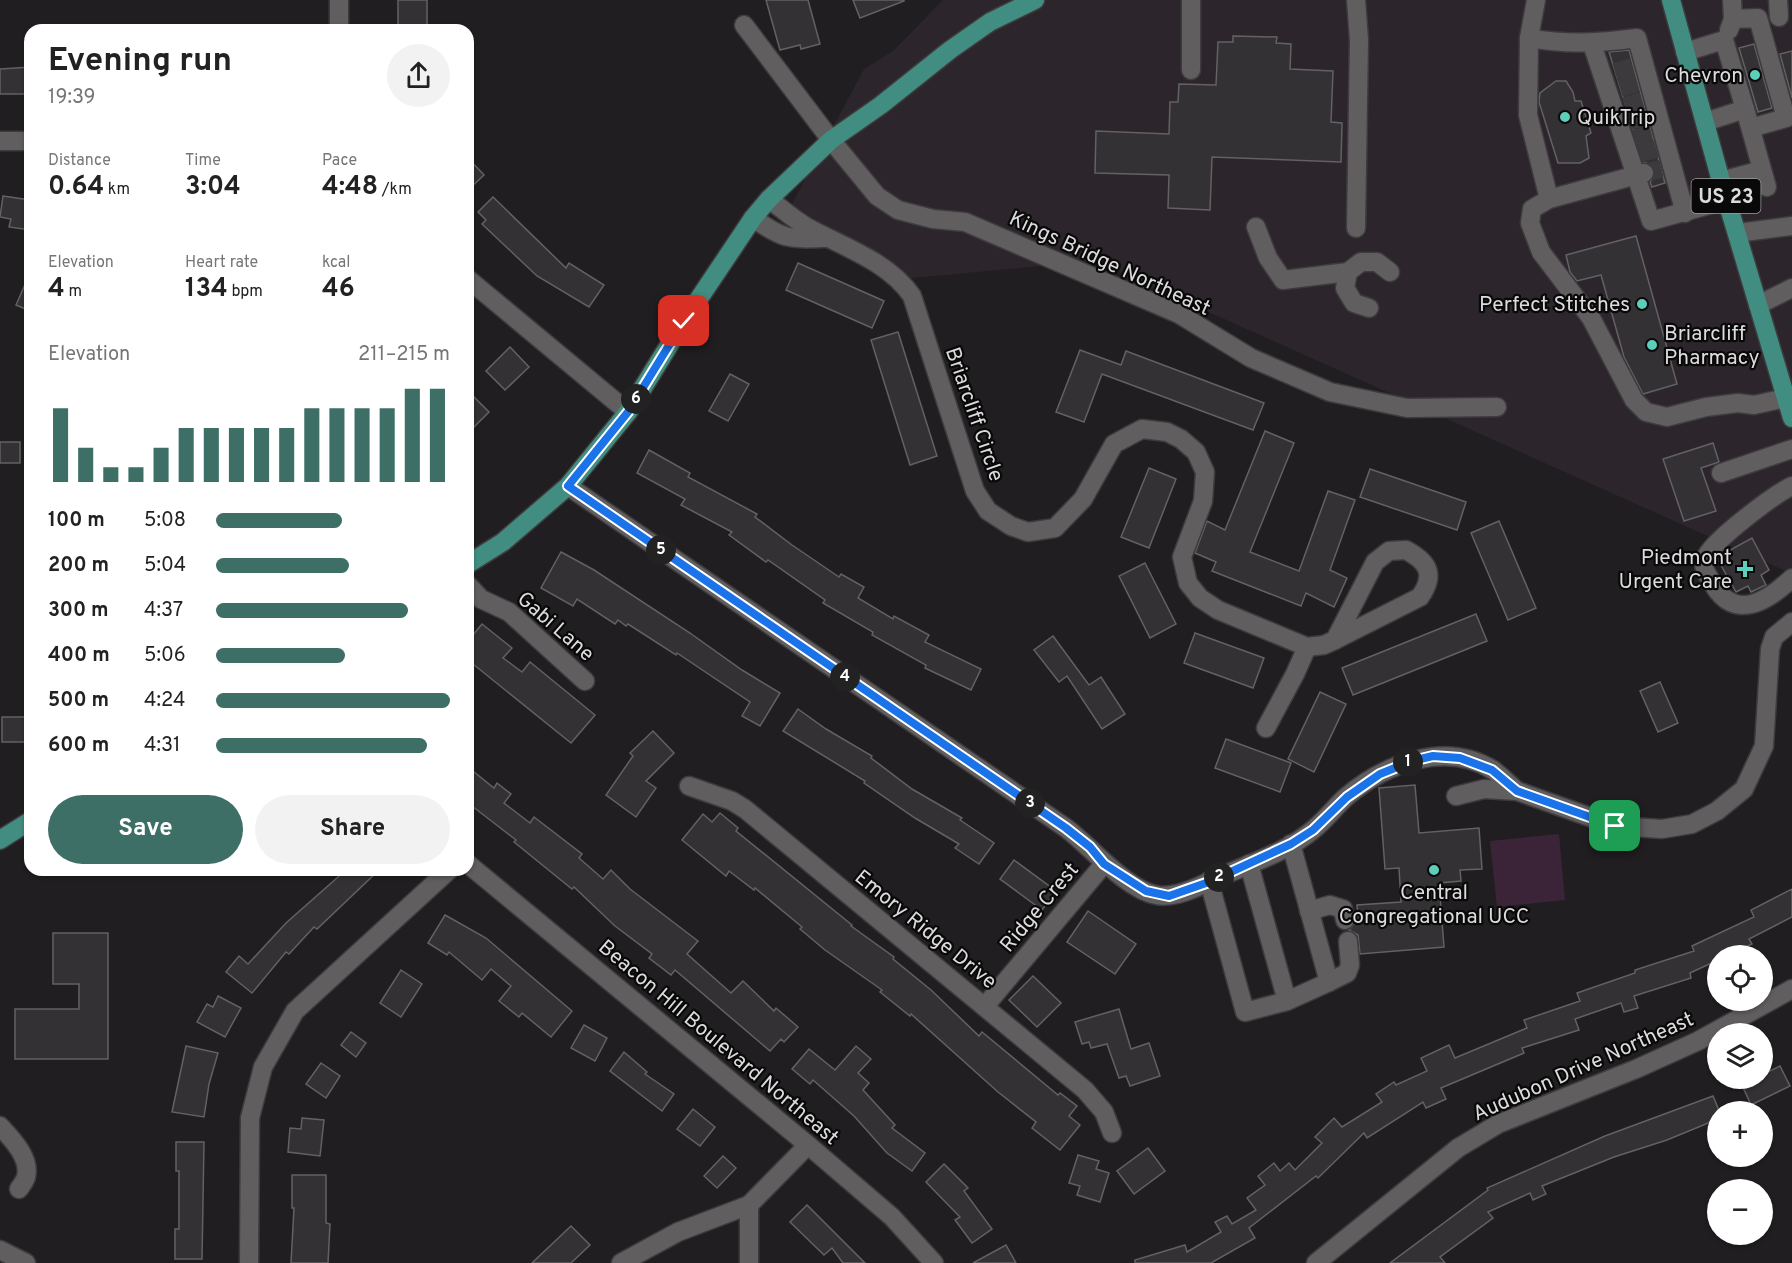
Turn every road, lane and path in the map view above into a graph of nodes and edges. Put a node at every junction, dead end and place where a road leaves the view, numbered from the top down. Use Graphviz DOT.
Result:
graph roads {
  1 [pos="339,0"];
  2 [pos="1035,0"];
  3 [pos="1191,0"];
  4 [pos="1356,0"];
  5 [pos="1536,0"];
  6 [pos="1671,0"];
  7 [pos="1732,0"];
  8 [pos="1733,19"];
  9 [pos="339,24"];
  10 [pos="744,25"];
  11 [pos="1529,38"];
  12 [pos="1724,40"];
  13 [pos="1592,44"];
  14 [pos="1685,52"];
  15 [pos="1191,70"];
  16 [pos="1745,109"];
  17 [pos="1705,122"];
  18 [pos="1750,128"];
  19 [pos="831,140"];
  20 [pos="0,141"];
  21 [pos="24,141"];
  22 [pos="1762,170"];
  23 [pos="1640,174"];
  24 [pos="1721,181"];
  25 [pos="1767,188"];
  26 [pos="769,199"];
  27 [pos="1549,199"];
  28 [pos="1727,200"];
  29 [pos="1685,213"];
  30 [pos="753,218"];
  31 [pos="1792,226"];
  32 [pos="1256,227"];
  33 [pos="1356,228"];
  34 [pos="1737,233"];
  35 [pos="827,238"];
  36 [pos="1348,272"];
  37 [pos="1390,272"];
  38 [pos="474,284"];
  39 [pos="1792,288"];
  40 [pos="1758,305"];
  41 [pos="1369,308"];
  42 [pos="1786,398"];
  43 [pos="1497,407"];
  44 [pos="628,412"];
  45 [pos="1792,418"];
  46 [pos="1792,449"];
  47 [pos="1721,473"];
  48 [pos="568,486"];
  49 [pos="1792,486"];
  50 [pos="474,560"];
  51 [pos="1792,578"];
  52 [pos="474,591"];
  53 [pos="1792,622"];
  54 [pos="1335,640"];
  55 [pos="1307,647"];
  56 [pos="585,681"];
  57 [pos="1266,728"];
  58 [pos="689,786"];
  59 [pos="1517,791"];
  60 [pos="1456,796"];
  61 [pos="24,825"];
  62 [pos="0,840"];
  63 [pos="1291,844"];
  64 [pos="1104,864"];
  65 [pos="1249,864"];
  66 [pos="474,869"];
  67 [pos="442,876"];
  68 [pos="1209,882"];
  69 [pos="1310,910"];
  70 [pos="1345,920"];
  71 [pos="1348,940"];
  72 [pos="1329,982"];
  73 [pos="1792,990"];
  74 [pos="1287,1001"];
  75 [pos="985,1006"];
  76 [pos="0,1126"];
  77 [pos="1112,1133"];
  78 [pos="808,1145"];
  79 [pos="19,1189"];
  80 [pos="749,1205"];
  81 [pos="0,1250"];
  82 [pos="26,1263"];
  83 [pos="249,1263"];
  84 [pos="621,1263"];
  85 [pos="749,1263"];
  86 [pos="934,1263"];
  87 [pos="1316,1263"];
  1 -- 9 [label="street"];
  2 -- 19 [label="main road"];
  3 -- 15 [label="street"];
  4 -- 33 [label="street"];
  5 -- 11 [label="street"];
  6 -- 14 [label="main road, US 23"];
  7 -- 8 [label="street"];
  8 -- 12 [label="street"];
  8 -- 18 [label="street"];
  10 -- 19 [label="street, Kings Bridge Northeast"];
  11 -- 13 [label="street"];
  11 -- 27 [label="street"];
  12 -- 14 [label="street"];
  12 -- 16 [label="street"];
  13 -- 23 [label="street"];
  13 -- 29 [label="street"];
  14 -- 17 [label="main road, US 23"];
  16 -- 17 [label="street"];
  16 -- 18 [label="street"];
  17 -- 24 [label="main road, US 23"];
  18 -- 22 [label="street"];
  19 -- 26 [label="main road"];
  19 -- 43 [label="street, Kings Bridge Northeast"];
  20 -- 21 [label="street"];
  22 -- 24 [label="street"];
  22 -- 25 [label="street"];
  23 -- 27 [label="street"];
  23 -- 29 [label="street"];
  24 -- 28 [label="main road, US 23"];
  26 -- 30 [label="main road"];
  26 -- 35 [label="street, Briarcliff Circle"];
  27 -- 42 [label="street"];
  28 -- 29 [label="street"];
  28 -- 34 [label="main road, US 23"];
  30 -- 35 [label="street, Briarcliff Circle"];
  30 -- 44 [label="main road"];
  31 -- 34 [label="street"];
  32 -- 36 [label="street"];
  34 -- 40 [label="main road, US 23"];
  35 -- 55 [label="street, Briarcliff Circle"];
  36 -- 37 [label="street"];
  36 -- 41 [label="street"];
  38 -- 44 [label="street"];
  39 -- 40 [label="street"];
  40 -- 42 [label="main road, US 23"];
  42 -- 45 [label="main road, US 23"];
  44 -- 48 [label="main road"];
  46 -- 47 [label="street"];
  48 -- 50 [label="main road"];
  48 -- 64 [label="street"];
  49 -- 51 [label="street"];
  52 -- 56 [label="street, Gabi Lane"];
  53 -- 59 [label="street"];
  54 -- 54 [label="street"];
  54 -- 55 [label="street"];
  55 -- 57 [label="street"];
  58 -- 75 [label="street, Emory Ridge Drive"];
  59 -- 60 [label="street"];
  59 -- 63 [label="street"];
  61 -- 62 [label="main road"];
  63 -- 65 [label="street"];
  63 -- 69 [label="street"];
  64 -- 68 [label="street"];
  64 -- 75 [label="street, Ridge Crest"];
  65 -- 68 [label="street"];
  65 -- 74 [label="street"];
  66 -- 78 [label="street, Beacon Hill Boulevard Northeast"];
  67 -- 83 [label="street"];
  68 -- 74 [label="street"];
  69 -- 70 [label="street"];
  69 -- 72 [label="street"];
  71 -- 72 [label="street"];
  72 -- 74 [label="street"];
  73 -- 87 [label="street, Audubon Drive Northeast"];
  75 -- 77 [label="street, Emory Ridge Drive"];
  76 -- 79 [label="street"];
  78 -- 80 [label="street"];
  78 -- 86 [label="street, Beacon Hill Boulevard Northeast"];
  80 -- 84 [label="street"];
  80 -- 85 [label="street"];
  81 -- 82 [label="street"];
}
